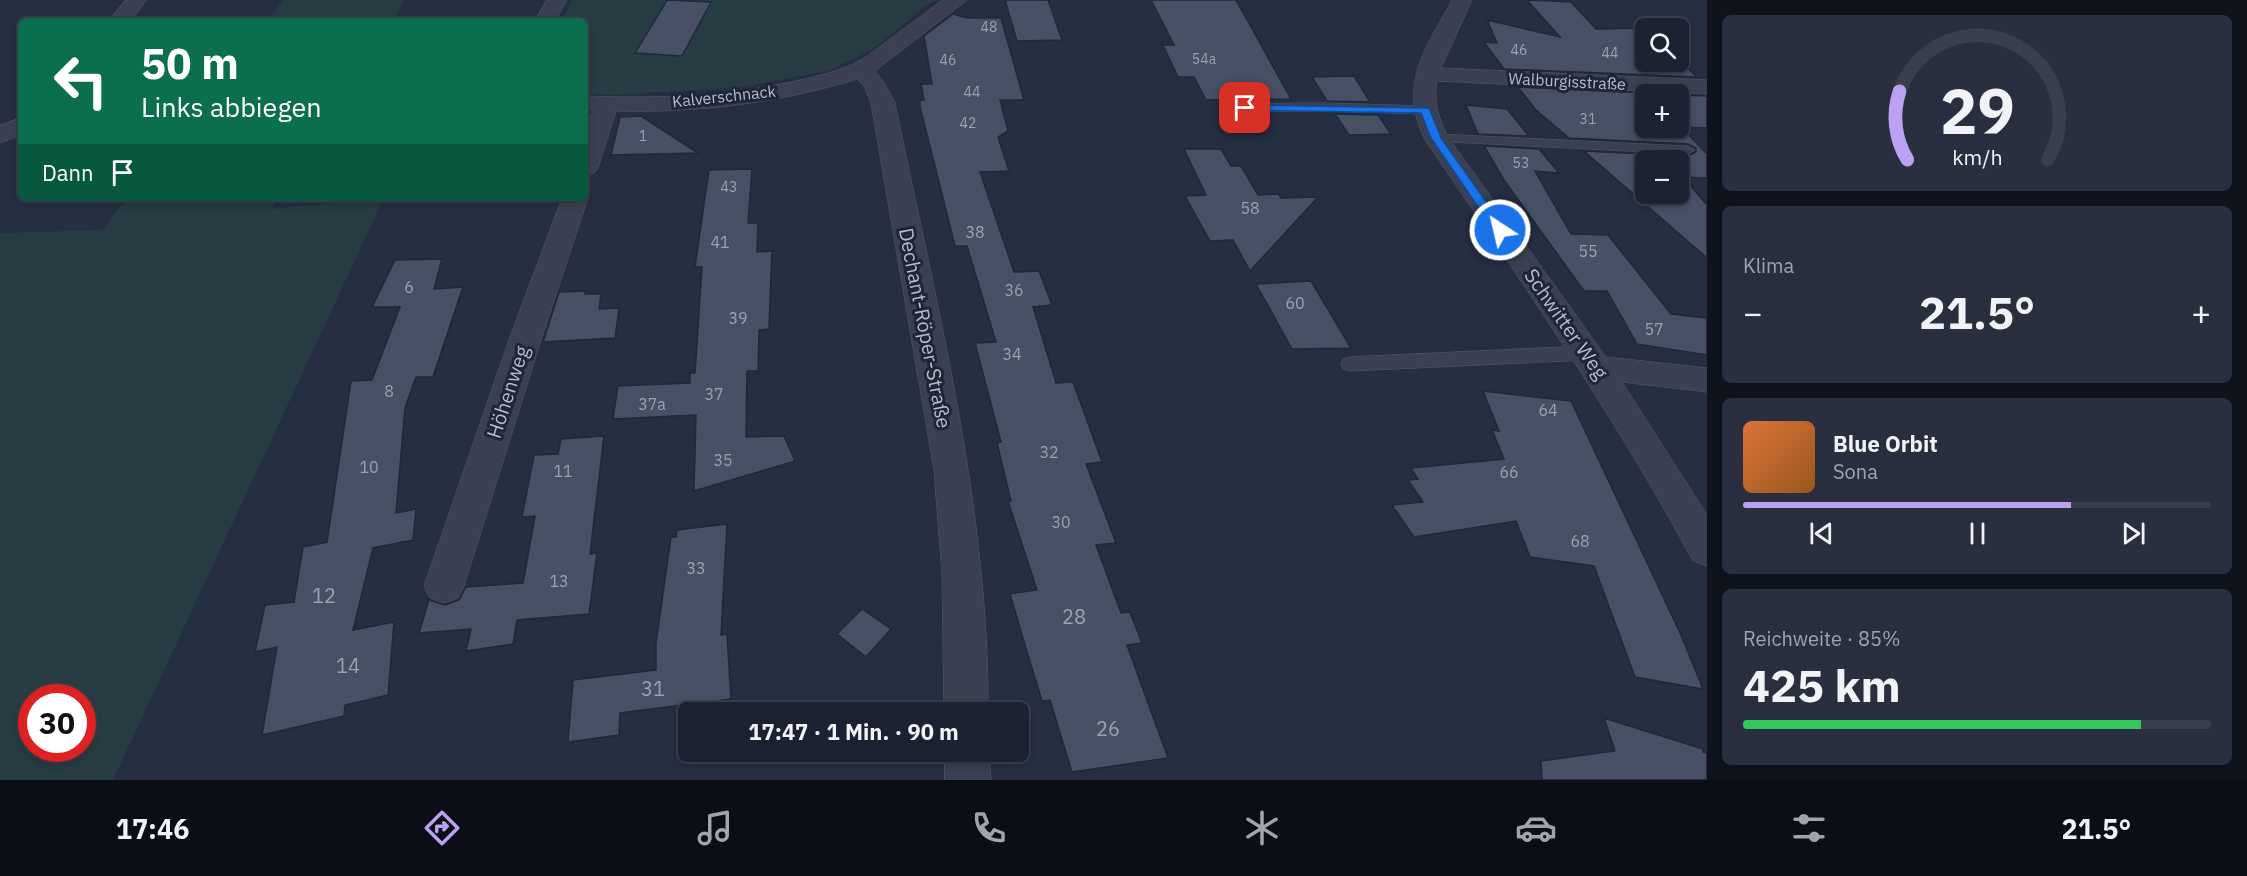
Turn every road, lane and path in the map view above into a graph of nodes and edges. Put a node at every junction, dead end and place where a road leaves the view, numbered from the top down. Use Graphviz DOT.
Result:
graph roads {
  1 [pos="137,0"];
  2 [pos="557,0"];
  3 [pos="957,0"];
  4 [pos="1462,0"];
  5 [pos="122,18"];
  6 [pos="547,18"];
  7 [pos="861,70"];
  8 [pos="1427,74"];
  9 [pos="1707,87"];
  10 [pos="596,103"];
  11 [pos="1226,108"];
  12 [pos="1425,110"];
  13 [pos="18,127"];
  14 [pos="0,136"];
  15 [pos="1436,138"];
  16 [pos="588,150"];
  17 [pos="1688,150"];
  18 [pos="574,201"];
  19 [pos="1592,360"];
  20 [pos="1350,364"];
  21 [pos="1707,380"];
  22 [pos="1707,550"];
  23 [pos="444,586"];
  24 [pos="966,702"];
  25 [pos="967,762"];
  26 [pos="968,780"];
  1 -- 5 [label="street"];
  2 -- 6 [label="street"];
  3 -- 7 [label="street"];
  4 -- 8 [label="street, Schwitter Weg"];
  7 -- 10 [label="street, Kalverschnack"];
  7 -- 24 [label="street, Dechant-Röper-Straße"];
  8 -- 9 [label="street, Walburgisstraße"];
  8 -- 12 [label="street, Schwitter Weg"];
  10 -- 16 [label="street"];
  11 -- 12 [label="lane"];
  12 -- 15 [label="street, Schwitter Weg"];
  13 -- 14 [label="street"];
  15 -- 17 [label="lane"];
  15 -- 19 [label="street, Schwitter Weg"];
  18 -- 23 [label="street, Höhenweg"];
  19 -- 20 [label="lane"];
  19 -- 21 [label="street"];
  19 -- 22 [label="street, Schwitter Weg"];
  25 -- 26 [label="street"];
}
